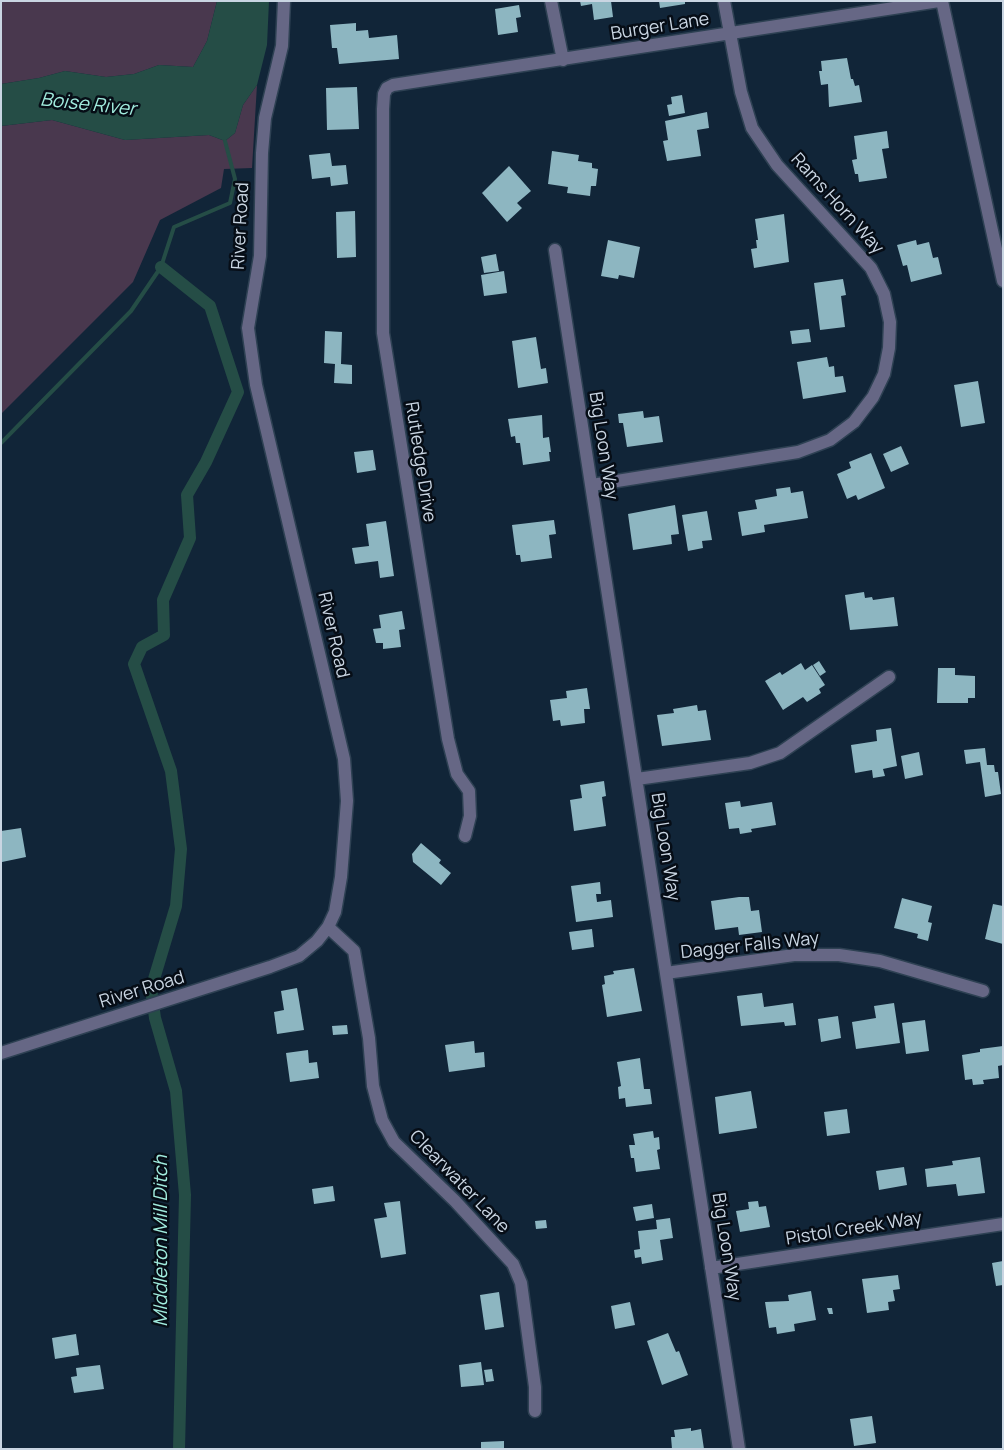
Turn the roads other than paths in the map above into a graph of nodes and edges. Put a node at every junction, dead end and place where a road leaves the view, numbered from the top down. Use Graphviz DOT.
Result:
graph roads {
  1 [pos="284,1"];
  2 [pos="551,1"];
  3 [pos="724,1"];
  4 [pos="938,1"];
  5 [pos="942,1"];
  6 [pos="729,34"];
  7 [pos="563,60"];
  8 [pos="387,88"];
  9 [pos="555,250"];
  10 [pos="1003,281"];
  11 [pos="592,485"];
  12 [pos="889,677"];
  13 [pos="636,779"];
  14 [pos="465,836"];
  15 [pos="328,927"];
  16 [pos="666,974"];
  17 [pos="984,991"];
  18 [pos="1,1053"];
  19 [pos="1003,1224"];
  20 [pos="711,1268"];
  21 [pos="535,1411"];
  22 [pos="739,1449"];
  1 -- 15 [label="street, River Road"];
  2 -- 7 [label="street"];
  3 -- 6 [label="street, Rams Horn Way"];
  4 -- 6 [label="street, Burger Lane"];
  5 -- 10 [label="street"];
  6 -- 7 [label="street, Burger Lane"];
  6 -- 11 [label="street, Rams Horn Way"];
  7 -- 8 [label="street, Burger Lane"];
  8 -- 14 [label="street, Rutledge Drive"];
  9 -- 11 [label="street, Big Loon Way"];
  11 -- 13 [label="street, Big Loon Way"];
  12 -- 13 [label="street"];
  13 -- 16 [label="street, Big Loon Way"];
  15 -- 18 [label="street, River Road"];
  15 -- 21 [label="street, Clearwater Lane"];
  16 -- 17 [label="street, Dagger Falls Way"];
  16 -- 20 [label="street, Big Loon Way"];
  19 -- 20 [label="street, Pistol Creek Way"];
  20 -- 22 [label="street, Big Loon Way"];
}
